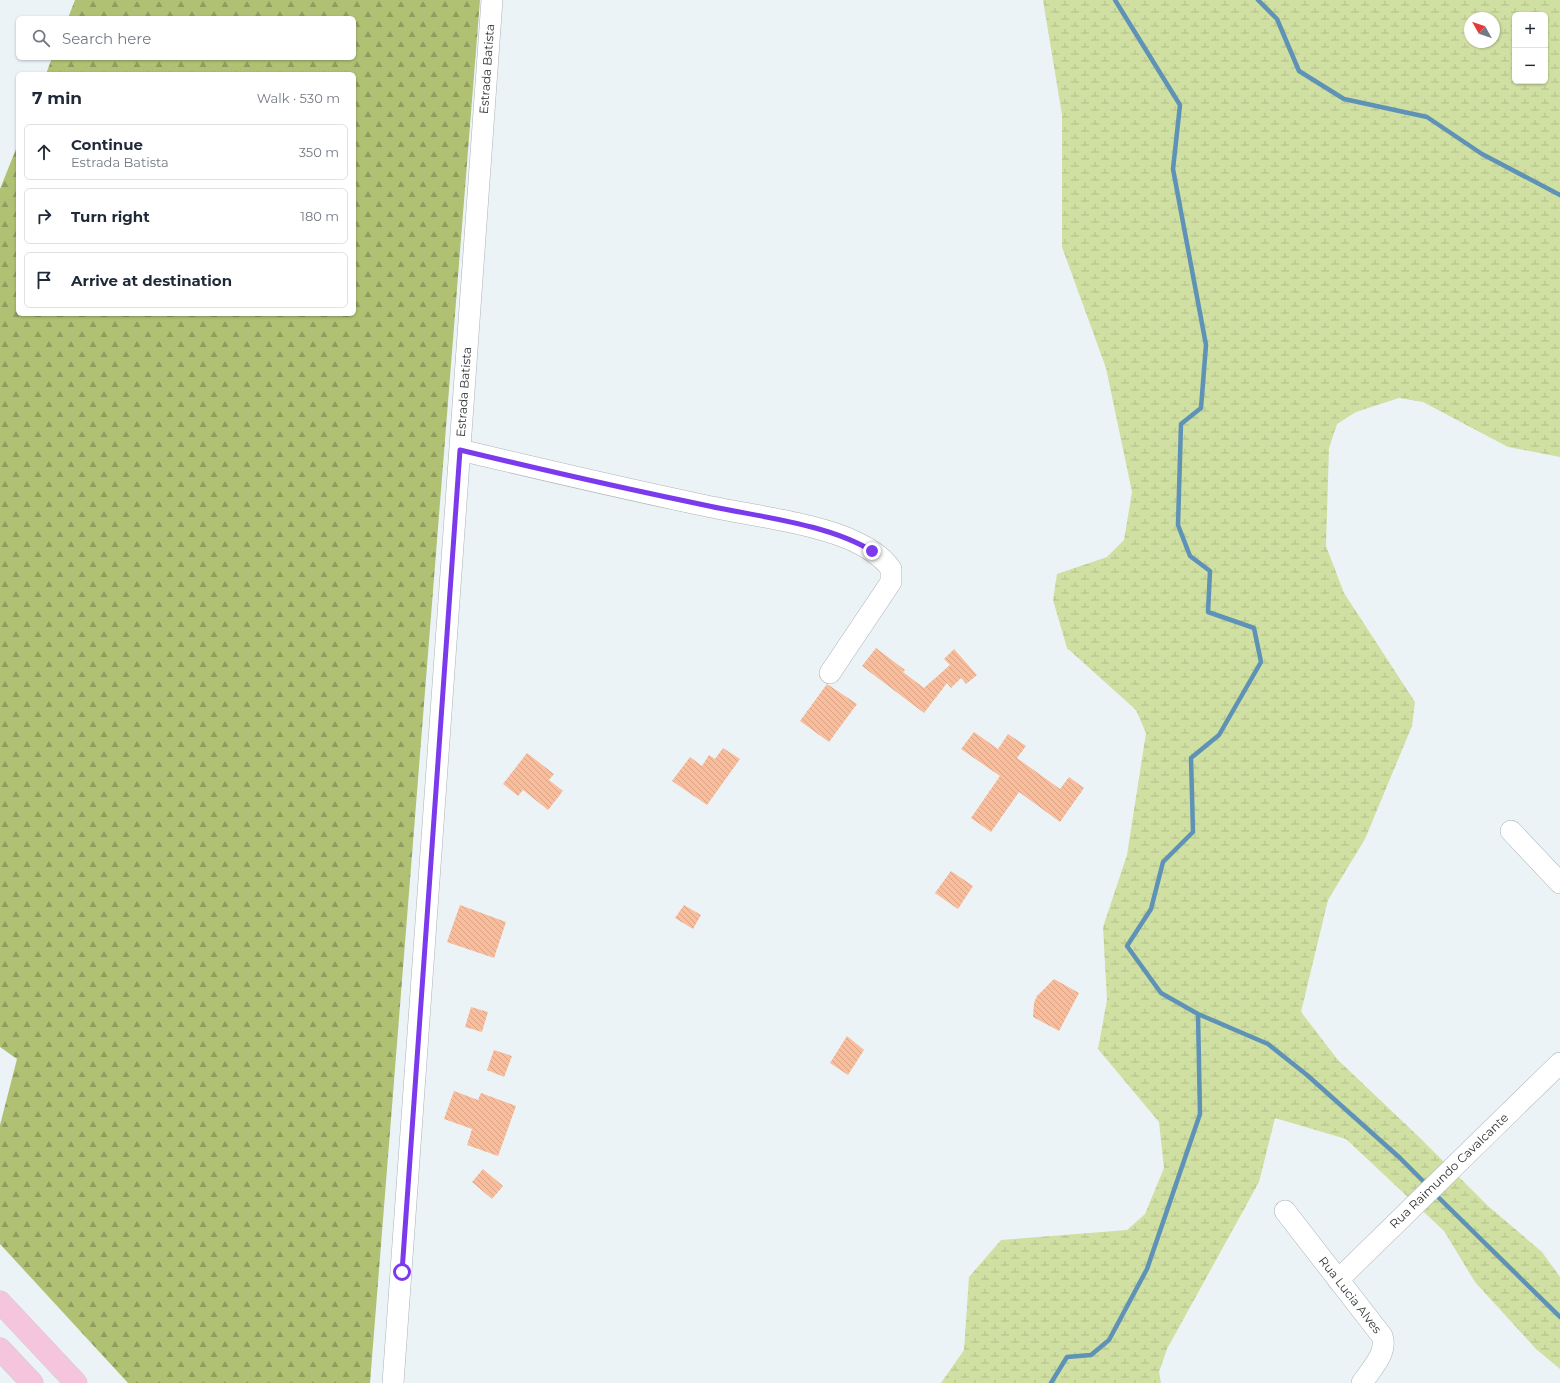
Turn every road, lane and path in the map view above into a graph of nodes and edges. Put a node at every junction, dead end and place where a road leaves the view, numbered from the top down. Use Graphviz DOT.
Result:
graph roads {
  1 [pos="492,0"];
  2 [pos="460,450"];
  3 [pos="830,673"];
  4 [pos="1511,831"];
  5 [pos="1560,883"];
  6 [pos="1560,1063"];
  7 [pos="1285,1211"];
  8 [pos="1338,1280"];
  9 [pos="0,1302"];
  10 [pos="0,1349"];
  11 [pos="32,1383"];
  12 [pos="76,1383"];
  13 [pos="393,1383"];
  14 [pos="1362,1383"];
  1 -- 2 [label="street, Estrada Batista"];
  2 -- 3 [label="street"];
  2 -- 13 [label="street, Estrada Batista"];
  4 -- 5 [label="street"];
  6 -- 8 [label="street, Rua Raimundo Cavalcante"];
  7 -- 8 [label="street, Rua Lucia Alves"];
  8 -- 14 [label="street, Rua Lucia Alves"];
  9 -- 12 [label="highway"];
  10 -- 11 [label="highway"];
}
